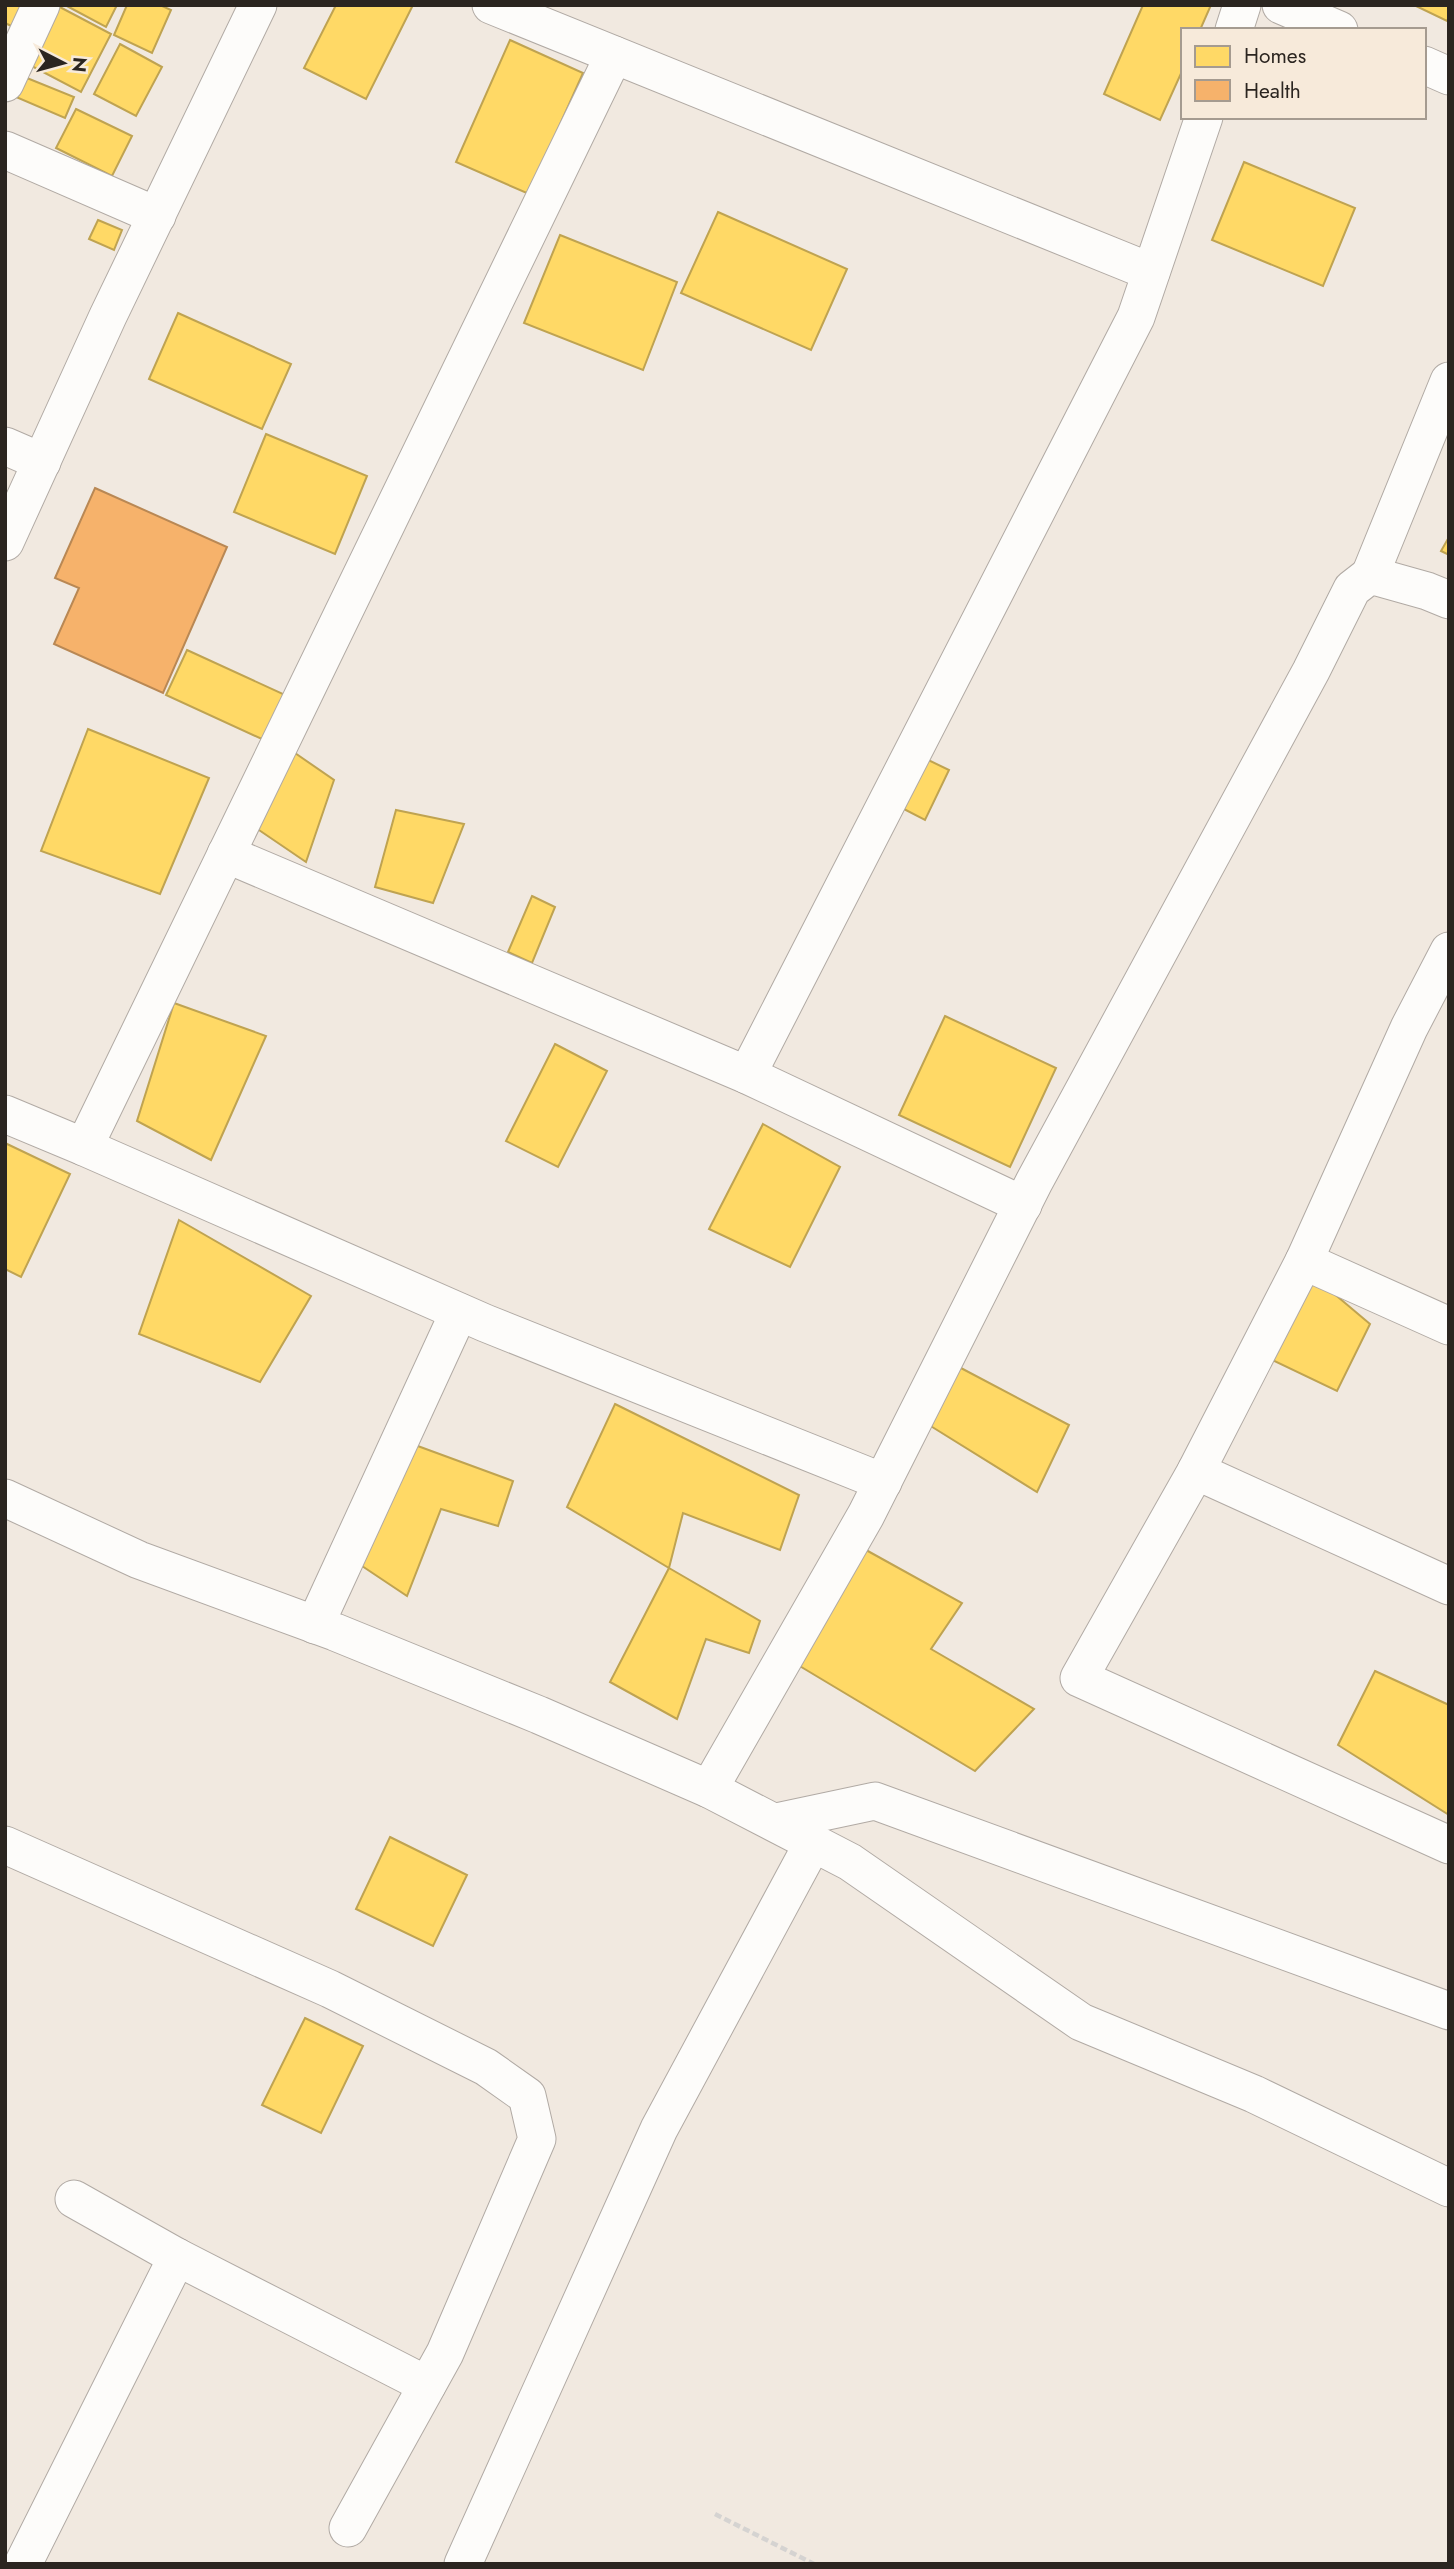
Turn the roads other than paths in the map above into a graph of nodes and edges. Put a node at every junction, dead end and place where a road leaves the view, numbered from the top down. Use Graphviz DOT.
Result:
graph roads {
  1 [pos="41,5"];
  2 [pos="258,5"];
  3 [pos="491,5"];
  4 [pos="1242,5"];
  5 [pos="1281,5"];
  6 [pos="1338,21"];
  7 [pos="1235,28"];
  8 [pos="614,55"];
  9 [pos="1426,66"];
  10 [pos="1449,76"];
  11 [pos="5,83"];
  12 [pos="1203,119"];
  13 [pos="5,150"];
  14 [pos="157,216"];
  15 [pos="1151,272"];
  16 [pos="1449,381"];
  17 [pos="5,446"];
  18 [pos="42,462"];
  19 [pos="5,542"];
  20 [pos="1370,575"];
  21 [pos="1449,600"];
  22 [pos="226,854"];
  23 [pos="1449,951"];
  24 [pos="747,1075"];
  25 [pos="5,1114"];
  26 [pos="84,1147"];
  27 [pos="1023,1205"];
  28 [pos="1304,1261"];
  29 [pos="459,1312"];
  30 [pos="1449,1326"];
  31 [pos="1196,1471"];
  32 [pos="883,1482"];
  33 [pos="5,1498"];
  34 [pos="1449,1586"];
  35 [pos="315,1625"];
  36 [pos="709,1789"];
  37 [pos="776,1822"];
  38 [pos="813,1843"];
  39 [pos="5,1845"];
  40 [pos="1449,1845"];
  41 [pos="1449,2011"];
  42 [pos="1449,2188"];
  43 [pos="74,2199"];
  44 [pos="177,2257"];
  45 [pos="427,2385"];
  46 [pos="348,2528"];
  47 [pos="23,2564"];
  48 [pos="463,2564"];
  1 -- 11 [label="street"];
  2 -- 14 [label="street"];
  3 -- 8 [label="street"];
  4 -- 7 [label="street"];
  5 -- 6 [label="street"];
  8 -- 15 [label="street"];
  8 -- 22 [label="street"];
  9 -- 10 [label="street"];
  12 -- 15 [label="street"];
  13 -- 14 [label="street"];
  14 -- 18 [label="street"];
  15 -- 24 [label="street"];
  16 -- 20 [label="street"];
  17 -- 18 [label="street"];
  18 -- 19 [label="street"];
  20 -- 21 [label="street"];
  20 -- 27 [label="street"];
  22 -- 24 [label="street"];
  22 -- 26 [label="street"];
  23 -- 28 [label="street"];
  24 -- 27 [label="street"];
  25 -- 26 [label="street"];
  26 -- 29 [label="street"];
  27 -- 32 [label="street"];
  28 -- 30 [label="street"];
  28 -- 31 [label="street"];
  29 -- 32 [label="street"];
  29 -- 35 [label="street"];
  31 -- 34 [label="street"];
  31 -- 40 [label="street"];
  32 -- 36 [label="street"];
  33 -- 35 [label="street"];
  35 -- 36 [label="street"];
  36 -- 37 [label="street"];
  37 -- 38 [label="street"];
  37 -- 41 [label="street"];
  38 -- 42 [label="street"];
  38 -- 48 [label="street"];
  39 -- 45 [label="street"];
  43 -- 44 [label="street"];
  44 -- 45 [label="street"];
  44 -- 47 [label="street"];
  45 -- 46 [label="street"];
}
